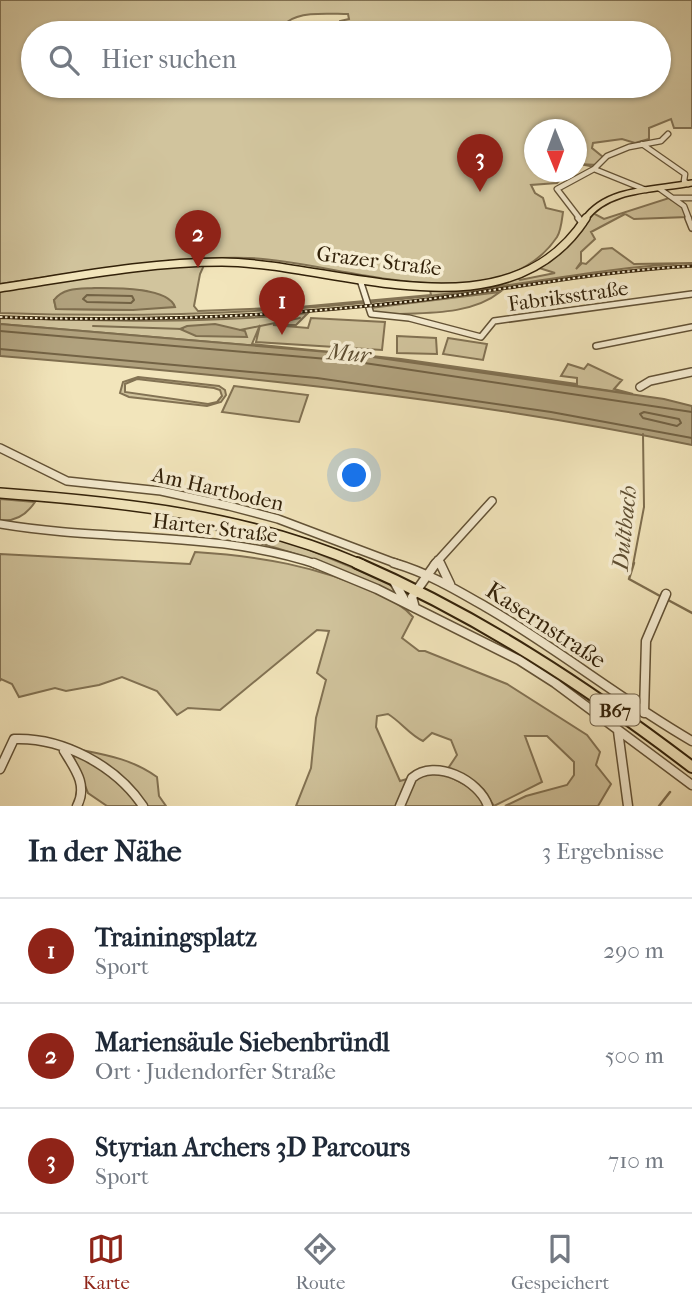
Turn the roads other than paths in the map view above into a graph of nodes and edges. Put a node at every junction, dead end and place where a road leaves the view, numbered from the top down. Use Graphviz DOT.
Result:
graph roads {
  1 [pos="668,134"];
  2 [pos="642,144"];
  3 [pos="594,169"];
  4 [pos="690,184"];
  5 [pos="665,186"];
  6 [pos="646,190"];
  7 [pos="673,198"];
  8 [pos="692,198"];
  9 [pos="690,217"];
  10 [pos="583,224"];
  11 [pos="692,228"];
  12 [pos="365,280"];
  13 [pos="0,288"];
  14 [pos="692,295"];
  15 [pos="692,327"];
  16 [pos="596,346"];
  17 [pos="692,372"];
  18 [pos="640,387"];
  19 [pos="0,448"];
  20 [pos="0,493"];
  21 [pos="492,501"];
  22 [pos="0,524"];
  23 [pos="438,561"];
  24 [pos="427,573"];
  25 [pos="387,575"];
  26 [pos="450,585"];
  27 [pos="418,588"];
  28 [pos="665,596"];
  29 [pos="406,602"];
  30 [pos="644,713"];
  31 [pos="618,731"];
  32 [pos="692,741"];
  33 [pos="63,749"];
  34 [pos="692,767"];
  35 [pos="0,769"];
  36 [pos="692,785"];
  37 [pos="77,806"];
  38 [pos="143,806"];
  39 [pos="400,806"];
  40 [pos="488,806"];
  41 [pos="628,806"];
  1 -- 2 [label="street"];
  2 -- 3 [label="street"];
  2 -- 4 [label="street"];
  3 -- 6 [label="street, Grazer Straße"];
  3 -- 10 [label="street"];
  4 -- 5 [label="main road, Grazer Straße"];
  5 -- 6 [label="main road, Grazer Straße"];
  5 -- 7 [label="street"];
  6 -- 10 [label="main road, Grazer Straße"];
  7 -- 8 [label="street"];
  7 -- 9 [label="street"];
  9 -- 11 [label="street"];
  10 -- 12 [label="main road, Grazer Straße"];
  12 -- 13 [label="main road, Grazer Straße"];
  12 -- 14 [label="street, Fabriksstraße"];
  15 -- 16 [label="street"];
  17 -- 18 [label="street"];
  19 -- 24 [label="street, Am Hartboden"];
  20 -- 25 [label="main road, B67"];
  21 -- 23 [label="street"];
  22 -- 29 [label="street, Harter Straße"];
  23 -- 24 [label="street"];
  23 -- 26 [label="street"];
  24 -- 26 [label="street, Kasernstraße"];
  24 -- 27 [label="street"];
  25 -- 27 [label="main road, B67"];
  25 -- 29 [label="street"];
  26 -- 30 [label="street, Kasernstraße"];
  27 -- 29 [label="street"];
  27 -- 29 [label="street"];
  27 -- 34 [label="main road, B67"];
  28 -- 30 [label="street"];
  29 -- 31 [label="street, Harter Straße"];
  30 -- 32 [label="street, Kasernstraße"];
  31 -- 36 [label="street, Harter Straße"];
  31 -- 41 [label="street"];
  33 -- 35 [label="street"];
  33 -- 37 [label="street"];
  33 -- 38 [label="street"];
  39 -- 40 [label="street"];
}
